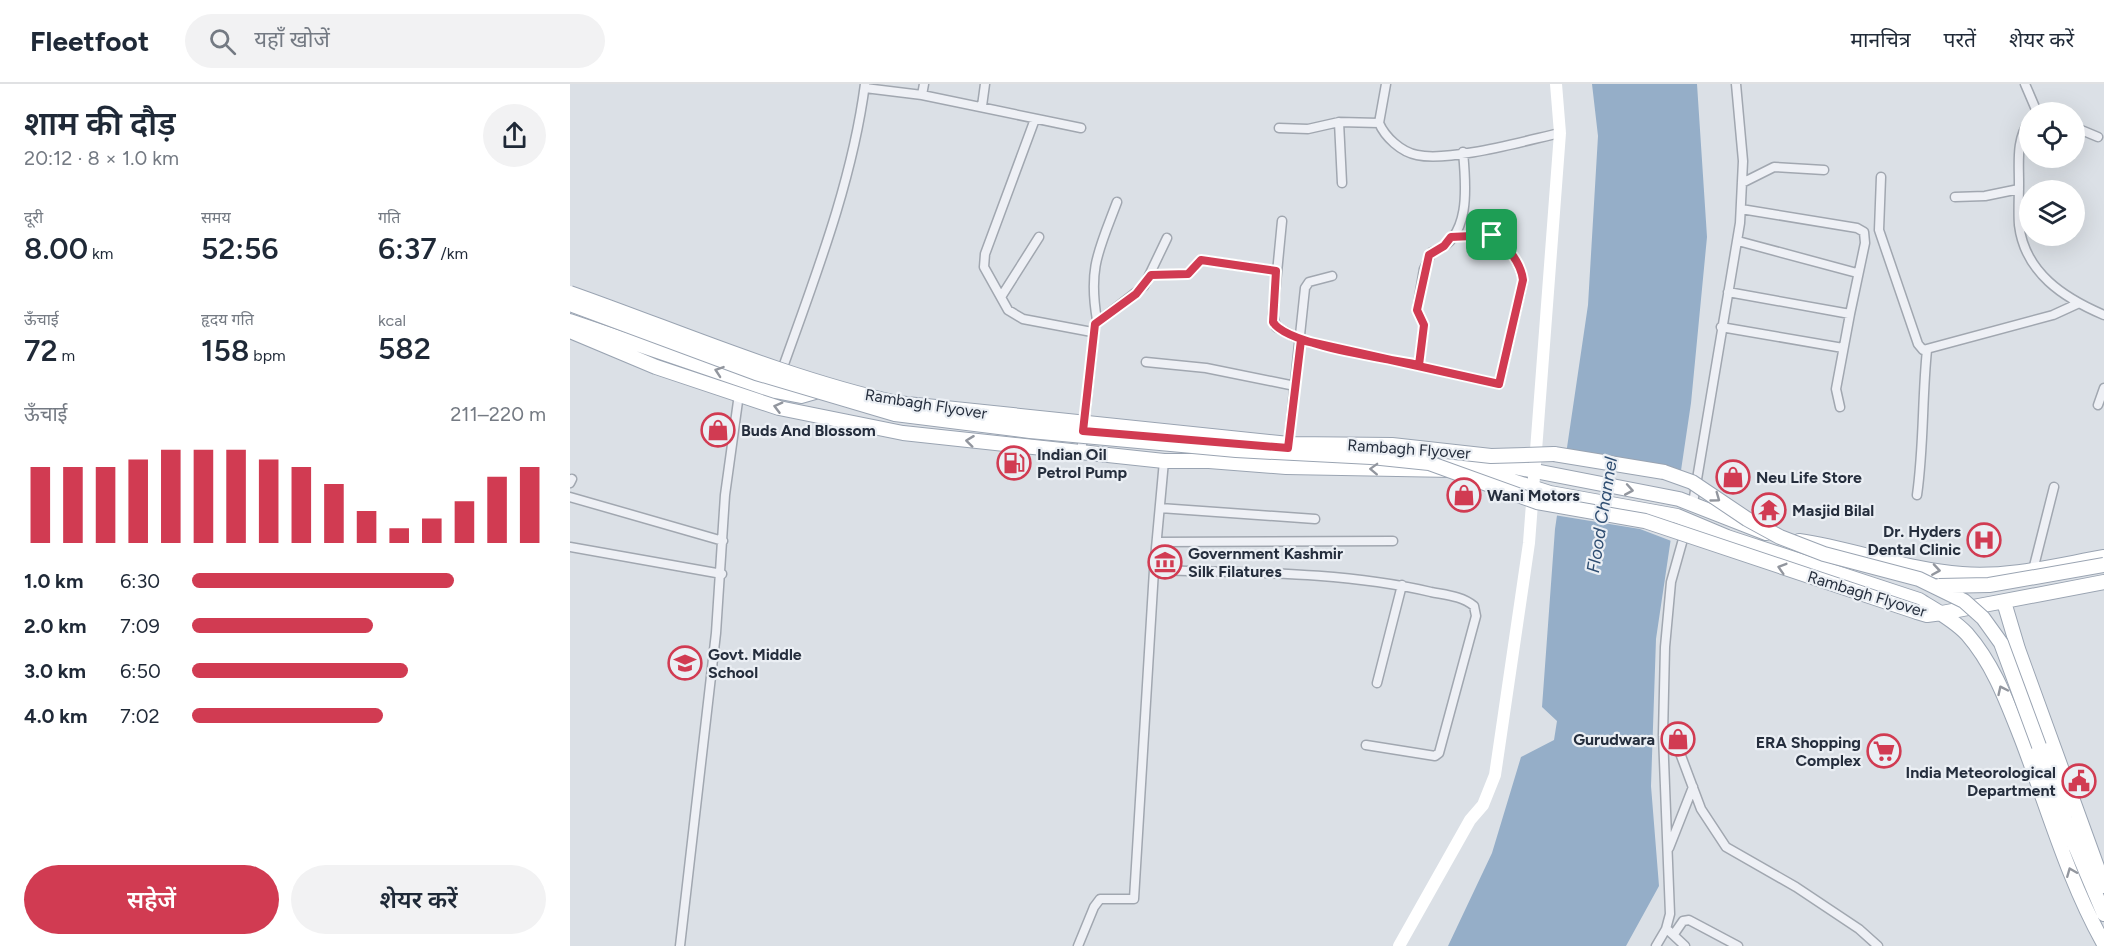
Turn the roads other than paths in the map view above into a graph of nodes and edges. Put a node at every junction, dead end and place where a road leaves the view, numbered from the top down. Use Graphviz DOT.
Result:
graph roads {
  1 [pos="924,84"];
  2 [pos="985,84"];
  3 [pos="1386,84"];
  4 [pos="1736,84"];
  5 [pos="2025,84"];
  6 [pos="865,86"];
  7 [pos="1555,86"];
  8 [pos="922,94"];
  9 [pos="2033,102"];
  10 [pos="982,106"];
  11 [pos="1035,119"];
  12 [pos="1339,122"];
  13 [pos="1379,123"];
  14 [pos="1081,128"];
  15 [pos="1279,128"];
  16 [pos="2085,132"];
  17 [pos="1560,133"];
  18 [pos="2098,137"];
  19 [pos="1463,152"];
  20 [pos="1824,170"];
  21 [pos="1881,177"];
  22 [pos="1342,183"];
  23 [pos="1742,183"];
  24 [pos="2019,189"];
  25 [pos="1955,197"];
  26 [pos="1117,202"];
  27 [pos="1741,209"];
  28 [pos="1282,221"];
  29 [pos="1039,237"];
  30 [pos="1451,237"];
  31 [pos="1167,238"];
  32 [pos="1738,241"];
  33 [pos="2025,246"];
  34 [pos="1276,271"];
  35 [pos="1857,273"];
  36 [pos="1151,275"];
  37 [pos="1332,276"];
  38 [pos="1728,292"];
  39 [pos="570,293"];
  40 [pos="1001,297"];
  41 [pos="570,299"];
  42 [pos="570,304"];
  43 [pos="2077,304"];
  44 [pos="1850,314"];
  45 [pos="2104,315"];
  46 [pos="1097,320"];
  47 [pos="570,321"];
  48 [pos="1721,327"];
  49 [pos="570,331"];
  50 [pos="1092,333"];
  51 [pos="1301,340"];
  52 [pos="1843,348"];
  53 [pos="1927,350"];
  54 [pos="1146,362"];
  55 [pos="1419,365"];
  56 [pos="782,370"];
  57 [pos="1295,386"];
  58 [pos="2104,388"];
  59 [pos="815,392"];
  60 [pos="739,394"];
  61 [pos="2098,405"];
  62 [pos="1840,407"];
  63 [pos="1083,431"];
  64 [pos="1288,448"];
  65 [pos="1081,454"];
  66 [pos="1164,461"];
  67 [pos="1286,467"];
  68 [pos="1534,472"];
  69 [pos="2054,487"];
  70 [pos="1534,488"];
  71 [pos="1917,495"];
  72 [pos="570,497"];
  73 [pos="1693,503"];
  74 [pos="1160,508"];
  75 [pos="1683,518"];
  76 [pos="1315,519"];
  77 [pos="723,541"];
  78 [pos="1393,541"];
  79 [pos="1157,542"];
  80 [pos="570,547"];
  81 [pos="2104,557"];
  82 [pos="2104,565"];
  83 [pos="2051,566"];
  84 [pos="1154,570"];
  85 [pos="2033,570"];
  86 [pos="722,574"];
  87 [pos="1402,585"];
  88 [pos="1937,586"];
  89 [pos="2104,586"];
  90 [pos="2058,591"];
  91 [pos="2001,602"];
  92 [pos="1942,613"];
  93 [pos="1377,683"];
  94 [pos="1664,735"];
  95 [pos="1366,745"];
  96 [pos="1693,787"];
  97 [pos="2075,846"];
  98 [pos="1668,851"];
  99 [pos="2104,886"];
  100 [pos="2104,914"];
  101 [pos="1670,931"];
  102 [pos="2104,944"];
  103 [pos="680,946"];
  104 [pos="1078,946"];
  105 [pos="1399,946"];
  106 [pos="1656,946"];
  107 [pos="1685,946"];
  108 [pos="1738,946"];
  109 [pos="1878,946"];
  1 -- 8 [label="street"];
  2 -- 10 [label="street"];
  3 -- 13 [label="street"];
  4 -- 23 [label="street"];
  5 -- 9 [label="street"];
  6 -- 8 [label="street"];
  6 -- 56 [label="street"];
  7 -- 17 [label="main road"];
  8 -- 10 [label="street"];
  10 -- 11 [label="street"];
  11 -- 14 [label="street"];
  11 -- 40 [label="street"];
  12 -- 13 [label="street"];
  12 -- 15 [label="street"];
  12 -- 22 [label="street"];
  13 -- 19 [label="street"];
  16 -- 18 [label="street"];
  17 -- 19 [label="street"];
  17 -- 68 [label="main road"];
  19 -- 30 [label="street"];
  20 -- 23 [label="street"];
  21 -- 53 [label="street"];
  23 -- 27 [label="street"];
  24 -- 25 [label="street"];
  26 -- 46 [label="street"];
  27 -- 32 [label="street"];
  27 -- 35 [label="street"];
  28 -- 34 [label="street"];
  29 -- 40 [label="street"];
  30 -- 55 [label="street"];
  30 -- 55 [label="street"];
  31 -- 36 [label="street"];
  32 -- 35 [label="street"];
  32 -- 38 [label="street"];
  33 -- 43 [label="street"];
  34 -- 36 [label="street"];
  34 -- 51 [label="street"];
  35 -- 44 [label="street"];
  36 -- 46 [label="street"];
  37 -- 51 [label="street"];
  38 -- 44 [label="street"];
  38 -- 48 [label="street"];
  39 -- 56 [label="main road, Rambagh Flyover, bridge"];
  40 -- 50 [label="street"];
  41 -- 63 [label="main road"];
  42 -- 59 [label="main road, Rambagh Flyover, bridge"];
  43 -- 45 [label="street"];
  43 -- 53 [label="street"];
  44 -- 52 [label="street"];
  46 -- 50 [label="street"];
  59 -- 47 [label="main road, one-way"];
  48 -- 52 [label="street"];
  48 -- 73 [label="street"];
  49 -- 60 [label="main road"];
  50 -- 63 [label="street"];
  51 -- 55 [label="street"];
  51 -- 57 [label="street"];
  52 -- 62 [label="street"];
  53 -- 71 [label="street"];
  54 -- 57 [label="street"];
  56 -- 88 [label="main road, Rambagh Flyover, one-way, bridge"];
  57 -- 64 [label="street"];
  58 -- 61 [label="street"];
  92 -- 59 [label="main road, Rambagh Flyover, one-way, bridge"];
  65 -- 60 [label="main road, one-way"];
  60 -- 77 [label="street"];
  63 -- 64 [label="main road"];
  63 -- 65 [label="street"];
  64 -- 67 [label="street"];
  64 -- 68 [label="main road"];
  65 -- 66 [label="main road"];
  66 -- 67 [label="main road"];
  66 -- 74 [label="street"];
  70 -- 67 [label="main road, one-way"];
  68 -- 70 [label="main road"];
  68 -- 73 [label="main road, one-way"];
  69 -- 85 [label="street"];
  70 -- 75 [label="main road"];
  70 -- 105 [label="main road"];
  72 -- 77 [label="street"];
  73 -- 85 [label="main road, one-way"];
  74 -- 76 [label="street"];
  74 -- 79 [label="street"];
  75 -- 92 [label="main road"];
  75 -- 94 [label="street"];
  77 -- 86 [label="street"];
  78 -- 79 [label="street"];
  79 -- 84 [label="street"];
  80 -- 86 [label="street"];
  81 -- 83 [label="main road"];
  82 -- 88 [label="main road, bridge"];
  83 -- 85 [label="main road"];
  83 -- 90 [label="main road"];
  84 -- 87 [label="street"];
  84 -- 104 [label="street"];
  86 -- 103 [label="street"];
  87 -- 93 [label="street"];
  87 -- 95 [label="street"];
  88 -- 97 [label="main road, Rambagh Flyover, bridge"];
  89 -- 90 [label="main road, Rambagh Flyover"];
  90 -- 91 [label="main road, Rambagh Flyover"];
  91 -- 92 [label="main road, Rambagh Flyover"];
  91 -- 97 [label="main road"];
  91 -- 99 [label="main road"];
  102 -- 92 [label="main road, one-way"];
  94 -- 96 [label="street"];
  94 -- 98 [label="street"];
  96 -- 98 [label="street"];
  96 -- 109 [label="street"];
  97 -- 100 [label="main road, Rambagh Flyover"];
  98 -- 101 [label="street"];
  101 -- 106 [label="street"];
  101 -- 107 [label="street"];
  101 -- 108 [label="street"];
}
